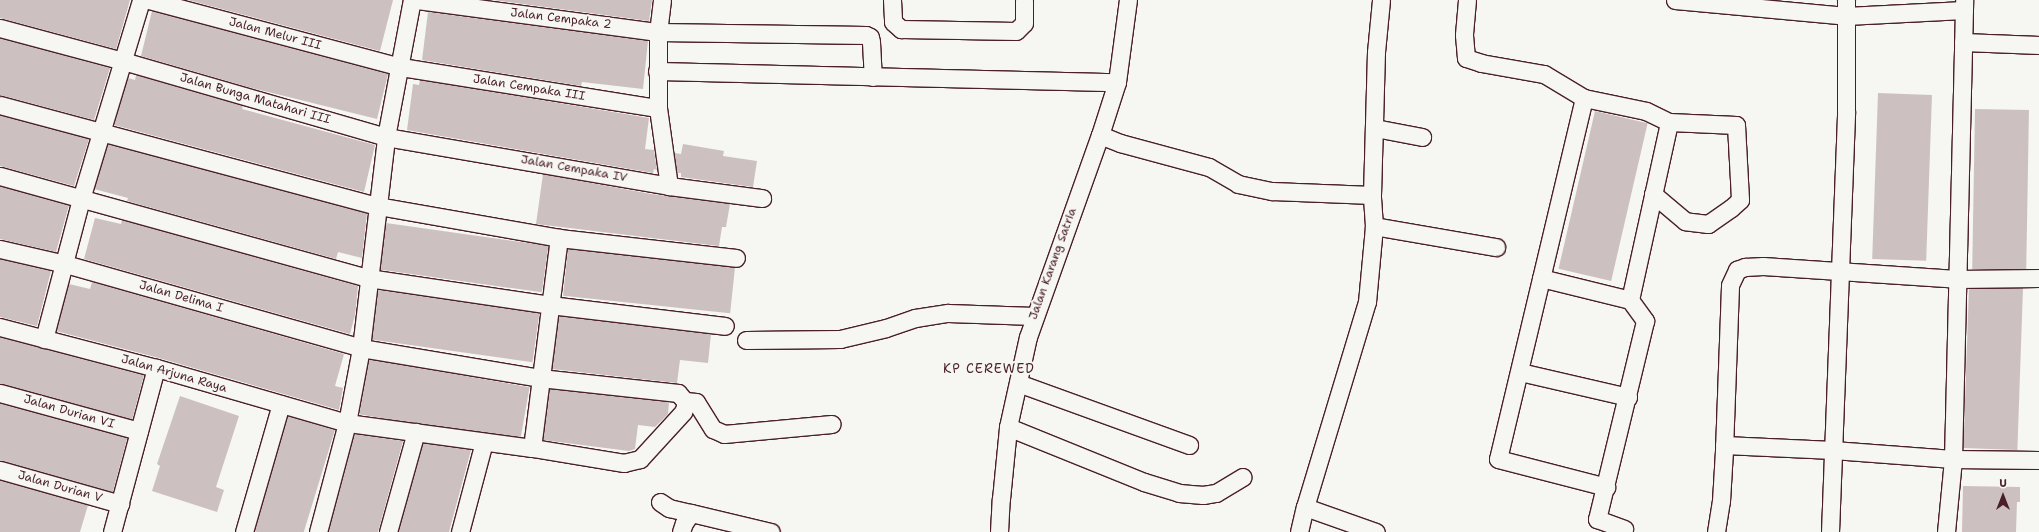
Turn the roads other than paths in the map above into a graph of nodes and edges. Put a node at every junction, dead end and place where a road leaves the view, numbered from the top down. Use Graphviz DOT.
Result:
graph roads {
  1 [pos="141,0"];
  2 [pos="149,0"];
  3 [pos="412,0"];
  4 [pos="417,0"];
  5 [pos="662,0"];
  6 [pos="892,0"];
  7 [pos="1024,0"];
  8 [pos="1128,0"];
  9 [pos="1381,0"];
  10 [pos="1467,0"];
  11 [pos="1675,0"];
  12 [pos="1964,5"];
  13 [pos="1846,8"];
  14 [pos="0,28"];
  15 [pos="658,32"];
  16 [pos="1963,42"];
  17 [pos="2039,45"];
  18 [pos="123,61"];
  19 [pos="401,67"];
  20 [pos="657,71"];
  21 [pos="873,77"];
  22 [pos="1117,82"];
  23 [pos="1584,98"];
  24 [pos="0,106"];
  25 [pos="658,108"];
  26 [pos="1669,122"];
  27 [pos="1375,128"];
  28 [pos="101,134"];
  29 [pos="1100,135"];
  30 [pos="386,136"];
  31 [pos="1422,137"];
  32 [pos="0,176"];
  33 [pos="669,186"];
  34 [pos="1653,194"];
  35 [pos="1372,195"];
  36 [pos="762,198"];
  37 [pos="81,199"];
  38 [pos="378,206"];
  39 [pos="1374,226"];
  40 [pos="559,238"];
  41 [pos="1496,247"];
  42 [pos="0,248"];
  43 [pos="736,258"];
  44 [pos="65,264"];
  45 [pos="1839,271"];
  46 [pos="368,278"];
  47 [pos="1541,278"];
  48 [pos="2039,278"];
  49 [pos="1957,279"];
  50 [pos="1630,300"];
  51 [pos="550,305"];
  52 [pos="1034,316"];
  53 [pos="725,326"];
  54 [pos="0,327"];
  55 [pos="44,339"];
  56 [pos="746,340"];
  57 [pos="361,348"];
  58 [pos="156,368"];
  59 [pos="1520,372"];
  60 [pos="540,378"];
  61 [pos="1018,383"];
  62 [pos="0,393"];
  63 [pos="1628,397"];
  64 [pos="685,401"];
  65 [pos="281,404"];
  66 [pos="347,423"];
  67 [pos="832,424"];
  68 [pos="1008,427"];
  69 [pos="139,432"];
  70 [pos="416,432"];
  71 [pos="484,442"];
  72 [pos="1189,445"];
  73 [pos="1724,445"];
  74 [pos="532,448"];
  75 [pos="1834,450"];
  76 [pos="1952,459"];
  77 [pos="2039,460"];
  78 [pos="0,470"];
  79 [pos="1243,477"];
  80 [pos="1606,487"];
  81 [pos="660,502"];
  82 [pos="120,504"];
  83 [pos="1305,507"];
  84 [pos="691,513"];
  85 [pos="732,527"];
  86 [pos="1624,530"];
  87 [pos="112,532"];
  88 [pos="244,532"];
  89 [pos="318,532"];
  90 [pos="388,532"];
  91 [pos="460,532"];
  92 [pos="681,532"];
  93 [pos="771,532"];
  94 [pos="999,532"];
  95 [pos="1299,532"];
  96 [pos="1376,532"];
  97 [pos="1716,532"];
  98 [pos="1830,532"];
  99 [pos="1946,532"];
  1 -- 18 [label="street"];
  2 -- 19 [label="street, Jalan Melur III"];
  3 -- 19 [label="street"];
  4 -- 15 [label="street, Jalan Cempaka 2"];
  5 -- 15 [label="street"];
  6 -- 7 [label="street"];
  8 -- 22 [label="street, Jalan Karang Satria"];
  9 -- 27 [label="street"];
  10 -- 23 [label="street"];
  11 -- 13 [label="street"];
  12 -- 13 [label="street"];
  12 -- 16 [label="street"];
  13 -- 45 [label="street"];
  14 -- 18 [label="street, Jalan Bunga Matahari III"];
  15 -- 20 [label="street"];
  15 -- 21 [label="street, Jalan Cempaka 2"];
  16 -- 17 [label="street"];
  16 -- 49 [label="street"];
  18 -- 28 [label="street"];
  18 -- 30 [label="street, Jalan Bunga Matahari III"];
  19 -- 25 [label="street, Jalan Cempaka III"];
  19 -- 30 [label="street"];
  20 -- 21 [label="street"];
  20 -- 25 [label="street"];
  21 -- 22 [label="street"];
  22 -- 29 [label="street, Jalan Karang Satria"];
  23 -- 26 [label="street"];
  23 -- 47 [label="street"];
  24 -- 28 [label="street"];
  25 -- 33 [label="street"];
  26 -- 34 [label="street"];
  26 -- 34 [label="street"];
  27 -- 31 [label="street"];
  27 -- 35 [label="street"];
  28 -- 37 [label="street"];
  28 -- 38 [label="street"];
  29 -- 35 [label="street"];
  29 -- 52 [label="street, Jalan Karang Satria"];
  30 -- 33 [label="street, Jalan Cempaka IV"];
  30 -- 38 [label="street"];
  32 -- 37 [label="street"];
  33 -- 36 [label="street, Jalan Cempaka IV"];
  34 -- 50 [label="street"];
  35 -- 39 [label="street"];
  37 -- 44 [label="street"];
  37 -- 46 [label="street"];
  38 -- 40 [label="street"];
  38 -- 46 [label="street"];
  39 -- 41 [label="street"];
  39 -- 83 [label="street"];
  40 -- 43 [label="street"];
  40 -- 51 [label="street"];
  42 -- 44 [label="street, Jalan Delima I"];
  44 -- 55 [label="street"];
  44 -- 57 [label="street, Jalan Delima I"];
  45 -- 49 [label="street"];
  45 -- 73 [label="street"];
  45 -- 75 [label="street"];
  46 -- 51 [label="street"];
  46 -- 57 [label="street"];
  47 -- 50 [label="street"];
  47 -- 59 [label="street"];
  48 -- 49 [label="street"];
  49 -- 76 [label="street"];
  50 -- 63 [label="street"];
  51 -- 53 [label="street"];
  51 -- 60 [label="street"];
  52 -- 56 [label="street"];
  52 -- 61 [label="street, Jalan Karang Satria"];
  54 -- 55 [label="street, Jalan Arjuna Raya"];
  55 -- 58 [label="street, Jalan Arjuna Raya"];
  57 -- 60 [label="street, Jalan Delima I"];
  57 -- 66 [label="street"];
  58 -- 65 [label="street, Jalan Arjuna Raya"];
  58 -- 69 [label="street"];
  59 -- 63 [label="street"];
  59 -- 80 [label="street"];
  60 -- 64 [label="street, Jalan Delima I"];
  60 -- 74 [label="street"];
  61 -- 68 [label="street, Jalan Karang Satria"];
  61 -- 72 [label="street"];
  62 -- 69 [label="street, Jalan Durian VI"];
  63 -- 80 [label="street"];
  64 -- 67 [label="street, Jalan Delima I"];
  64 -- 74 [label="street, Jalan Arjuna Raya"];
  65 -- 66 [label="street, Jalan Arjuna Raya"];
  65 -- 88 [label="street"];
  66 -- 70 [label="street, Jalan Arjuna Raya"];
  66 -- 89 [label="street"];
  68 -- 79 [label="street"];
  68 -- 94 [label="street, Jalan Karang Satria"];
  69 -- 82 [label="street"];
  70 -- 71 [label="street, Jalan Arjuna Raya"];
  70 -- 90 [label="street"];
  71 -- 74 [label="street, Jalan Arjuna Raya"];
  71 -- 91 [label="street"];
  73 -- 75 [label="street"];
  73 -- 97 [label="street"];
  75 -- 76 [label="street"];
  75 -- 98 [label="street"];
  76 -- 77 [label="street"];
  76 -- 99 [label="street"];
  78 -- 82 [label="street, Jalan Durian V"];
  80 -- 86 [label="street"];
  81 -- 84 [label="street"];
  82 -- 87 [label="street"];
  83 -- 95 [label="street"];
  83 -- 96 [label="street"];
  84 -- 85 [label="street"];
  84 -- 92 [label="street"];
  85 -- 93 [label="street"];
}
